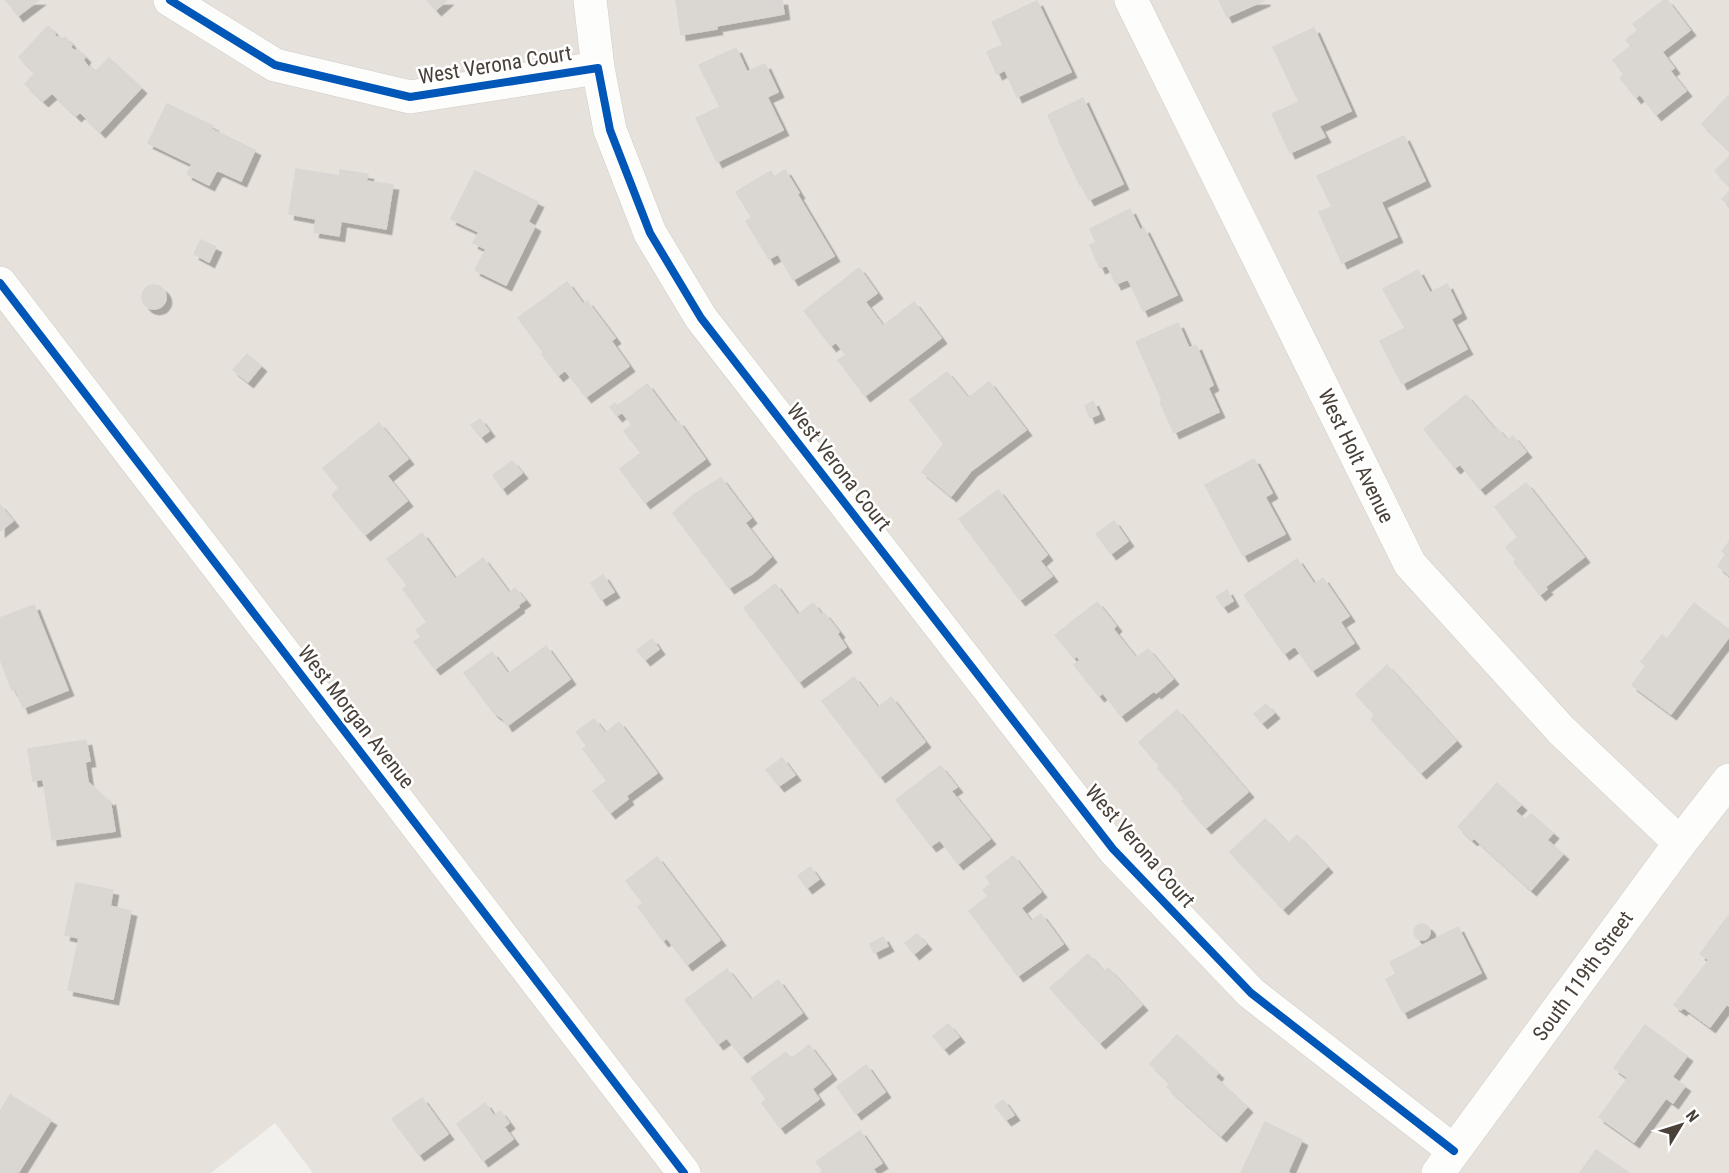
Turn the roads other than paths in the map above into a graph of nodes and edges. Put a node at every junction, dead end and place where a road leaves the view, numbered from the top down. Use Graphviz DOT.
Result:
graph roads {
  1 [pos="170,0"];
  2 [pos="590,0"];
  3 [pos="1131,0"];
  4 [pos="598,68"];
  5 [pos="6,303"];
  6 [pos="1729,780"];
  7 [pos="1680,843"];
  8 [pos="1447,1162"];
  9 [pos="684,1173"];
  1 -- 4 [label="street, West Verona Court"];
  2 -- 4 [label="street"];
  3 -- 7 [label="street, West Holt Avenue"];
  4 -- 8 [label="street, West Verona Court"];
  5 -- 9 [label="street, West Morgan Avenue"];
  6 -- 7 [label="street, South 119th Street"];
  7 -- 8 [label="street, South 119th Street"];
}
